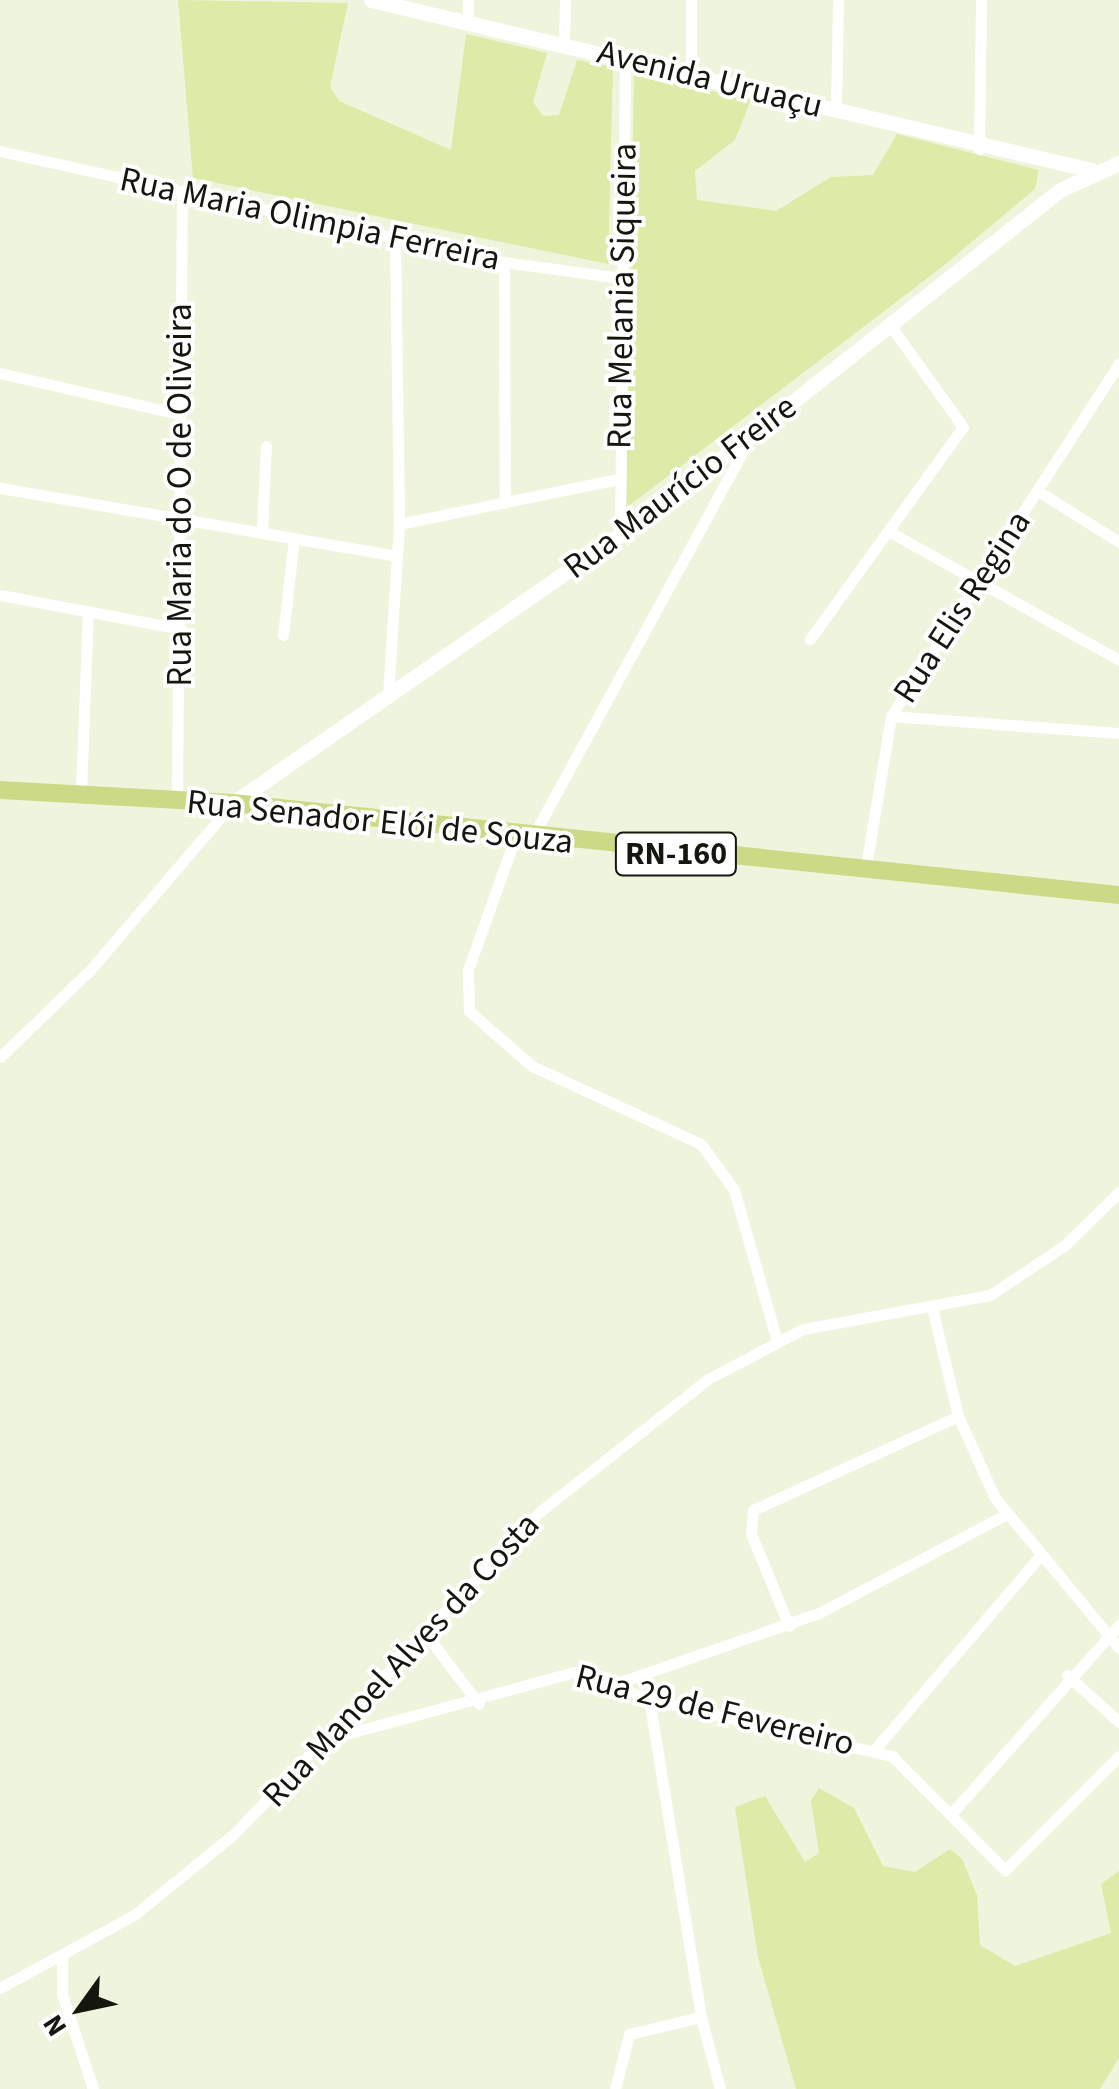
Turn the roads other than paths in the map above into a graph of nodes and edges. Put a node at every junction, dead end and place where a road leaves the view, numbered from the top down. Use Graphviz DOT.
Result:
graph roads {
  1 [pos="371,0"];
  2 [pos="468,0"];
  3 [pos="565,0"];
  4 [pos="691,0"];
  5 [pos="838,0"];
  6 [pos="981,0"];
  7 [pos="404,3"];
  8 [pos="468,24"];
  9 [pos="564,45"];
  10 [pos="625,56"];
  11 [pos="690,70"];
  12 [pos="836,110"];
  13 [pos="980,149"];
  14 [pos="0,152"];
  15 [pos="1119,162"];
  16 [pos="1048,166"];
  17 [pos="1096,170"];
  18 [pos="182,191"];
  19 [pos="1048,200"];
  20 [pos="395,238"];
  21 [pos="504,262"];
  22 [pos="622,278"];
  23 [pos="890,326"];
  24 [pos="1119,364"];
  25 [pos="0,373"];
  26 [pos="179,414"];
  27 [pos="748,441"];
  28 [pos="266,446"];
  29 [pos="620,479"];
  30 [pos="0,488"];
  31 [pos="1038,490"];
  32 [pos="505,503"];
  33 [pos="182,517"];
  34 [pos="399,524"];
  35 [pos="262,530"];
  36 [pos="890,532"];
  37 [pos="620,536"];
  38 [pos="294,539"];
  39 [pos="1119,542"];
  40 [pos="396,556"];
  41 [pos="979,580"];
  42 [pos="0,595"];
  43 [pos="88,611"];
  44 [pos="181,629"];
  45 [pos="283,635"];
  46 [pos="810,639"];
  47 [pos="1119,660"];
  48 [pos="388,695"];
  49 [pos="891,716"];
  50 [pos="1119,733"];
  51 [pos="0,790"];
  52 [pos="80,791"];
  53 [pos="177,800"];
  54 [pos="233,803"];
  55 [pos="524,836"];
  56 [pos="865,872"];
  57 [pos="1119,895"];
  58 [pos="0,1057"];
  59 [pos="1119,1192"];
  60 [pos="933,1312"];
  61 [pos="776,1338"];
  62 [pos="958,1416"];
  63 [pos="1005,1516"];
  64 [pos="1038,1557"];
  65 [pos="1119,1625"];
  66 [pos="789,1626"];
  67 [pos="422,1628"];
  68 [pos="1106,1633"];
  69 [pos="1119,1648"];
  70 [pos="1068,1675"];
  71 [pos="612,1684"];
  72 [pos="649,1700"];
  73 [pos="479,1704"];
  74 [pos="1119,1722"];
  75 [pos="324,1740"];
  76 [pos="875,1749"];
  77 [pos="1119,1756"];
  78 [pos="951,1814"];
  79 [pos="62,1959"];
  80 [pos="0,1988"];
  81 [pos="701,2017"];
  82 [pos="94,2089"];
  83 [pos="615,2089"];
  84 [pos="720,2089"];
  1 -- 7 [label="street, Avenida Uruaçu"];
  2 -- 8 [label="street"];
  3 -- 9 [label="street"];
  4 -- 11 [label="street"];
  5 -- 12 [label="street"];
  6 -- 13 [label="street"];
  7 -- 8 [label="street, Avenida Uruaçu"];
  8 -- 9 [label="street, Avenida Uruaçu"];
  9 -- 10 [label="street, Avenida Uruaçu"];
  10 -- 11 [label="street, Avenida Uruaçu"];
  10 -- 22 [label="street, Rua Melania Siqueira"];
  11 -- 12 [label="street, Avenida Uruaçu"];
  12 -- 13 [label="street, Avenida Uruaçu"];
  13 -- 16 [label="street, Avenida Uruaçu"];
  14 -- 18 [label="street, Rua Maria Olimpia Ferreira"];
  15 -- 17 [label="street, Rua Maurício Freire"];
  16 -- 17 [label="street, Avenida Uruaçu"];
  16 -- 19 [label="street"];
  17 -- 19 [label="street, Rua Maurício Freire"];
  18 -- 20 [label="street, Rua Maria Olimpia Ferreira"];
  18 -- 26 [label="street, Rua Maria do O de Oliveira"];
  19 -- 23 [label="street, Rua Maurício Freire"];
  20 -- 21 [label="street, Rua Maria Olimpia Ferreira"];
  20 -- 34 [label="street"];
  21 -- 22 [label="street, Rua Maria Olimpia Ferreira"];
  21 -- 32 [label="street"];
  22 -- 29 [label="street, Rua Melania Siqueira"];
  23 -- 27 [label="street, Rua Maurício Freire"];
  23 -- 36 [label="street"];
  24 -- 31 [label="street, Rua Elis Regina"];
  25 -- 26 [label="street"];
  26 -- 33 [label="street, Rua Maria do O de Oliveira"];
  27 -- 37 [label="street, Rua Maurício Freire"];
  27 -- 55 [label="street"];
  28 -- 35 [label="street"];
  29 -- 32 [label="street"];
  29 -- 37 [label="street, Rua Melania Siqueira"];
  30 -- 33 [label="street"];
  31 -- 39 [label="street"];
  31 -- 41 [label="street, Rua Elis Regina"];
  32 -- 34 [label="street"];
  33 -- 35 [label="street"];
  33 -- 44 [label="street, Rua Maria do O de Oliveira"];
  34 -- 40 [label="street"];
  35 -- 38 [label="street"];
  36 -- 41 [label="street"];
  36 -- 46 [label="street"];
  37 -- 48 [label="street, Rua Maurício Freire"];
  38 -- 40 [label="street"];
  38 -- 45 [label="street"];
  40 -- 48 [label="street"];
  41 -- 47 [label="street"];
  41 -- 49 [label="street, Rua Elis Regina"];
  42 -- 43 [label="street"];
  43 -- 44 [label="street"];
  43 -- 52 [label="street"];
  44 -- 53 [label="street, Rua Maria do O de Oliveira"];
  48 -- 54 [label="street, Rua Maurício Freire"];
  49 -- 50 [label="street"];
  49 -- 56 [label="street, Rua Elis Regina"];
  51 -- 52 [label="main road, Rua Senador Elói de Souza / RN-160"];
  52 -- 53 [label="main road, Rua Senador Elói de Souza / RN-160"];
  53 -- 54 [label="main road, Rua Senador Elói de Souza / RN-160"];
  54 -- 55 [label="main road, Rua Senador Elói de Souza / RN-160"];
  54 -- 58 [label="street"];
  55 -- 56 [label="main road, Rua Senador Elói de Souza / RN-160"];
  55 -- 61 [label="street"];
  56 -- 57 [label="main road, Rua Senador Elói de Souza / RN-160"];
  59 -- 60 [label="street, Rua Manoel Alves da Costa"];
  60 -- 61 [label="street, Rua Manoel Alves da Costa"];
  60 -- 62 [label="street"];
  61 -- 67 [label="street, Rua Manoel Alves da Costa"];
  62 -- 63 [label="street"];
  62 -- 66 [label="street"];
  63 -- 64 [label="street"];
  63 -- 66 [label="street"];
  64 -- 68 [label="street"];
  64 -- 76 [label="street"];
  65 -- 68 [label="street"];
  66 -- 71 [label="street"];
  67 -- 73 [label="street"];
  67 -- 75 [label="street, Rua Manoel Alves da Costa"];
  68 -- 69 [label="street"];
  68 -- 70 [label="street"];
  70 -- 74 [label="street"];
  70 -- 78 [label="street"];
  71 -- 72 [label="street, Rua 29 de Fevereiro"];
  71 -- 73 [label="street, Rua 29 de Fevereiro"];
  72 -- 76 [label="street, Rua 29 de Fevereiro"];
  72 -- 81 [label="street"];
  73 -- 75 [label="street, Rua 29 de Fevereiro"];
  75 -- 79 [label="street, Rua Manoel Alves da Costa"];
  76 -- 78 [label="street, Rua 29 de Fevereiro"];
  77 -- 78 [label="street, Rua 29 de Fevereiro"];
  79 -- 80 [label="street, Rua Manoel Alves da Costa"];
  79 -- 82 [label="street"];
  81 -- 83 [label="street"];
  81 -- 84 [label="street"];
}
